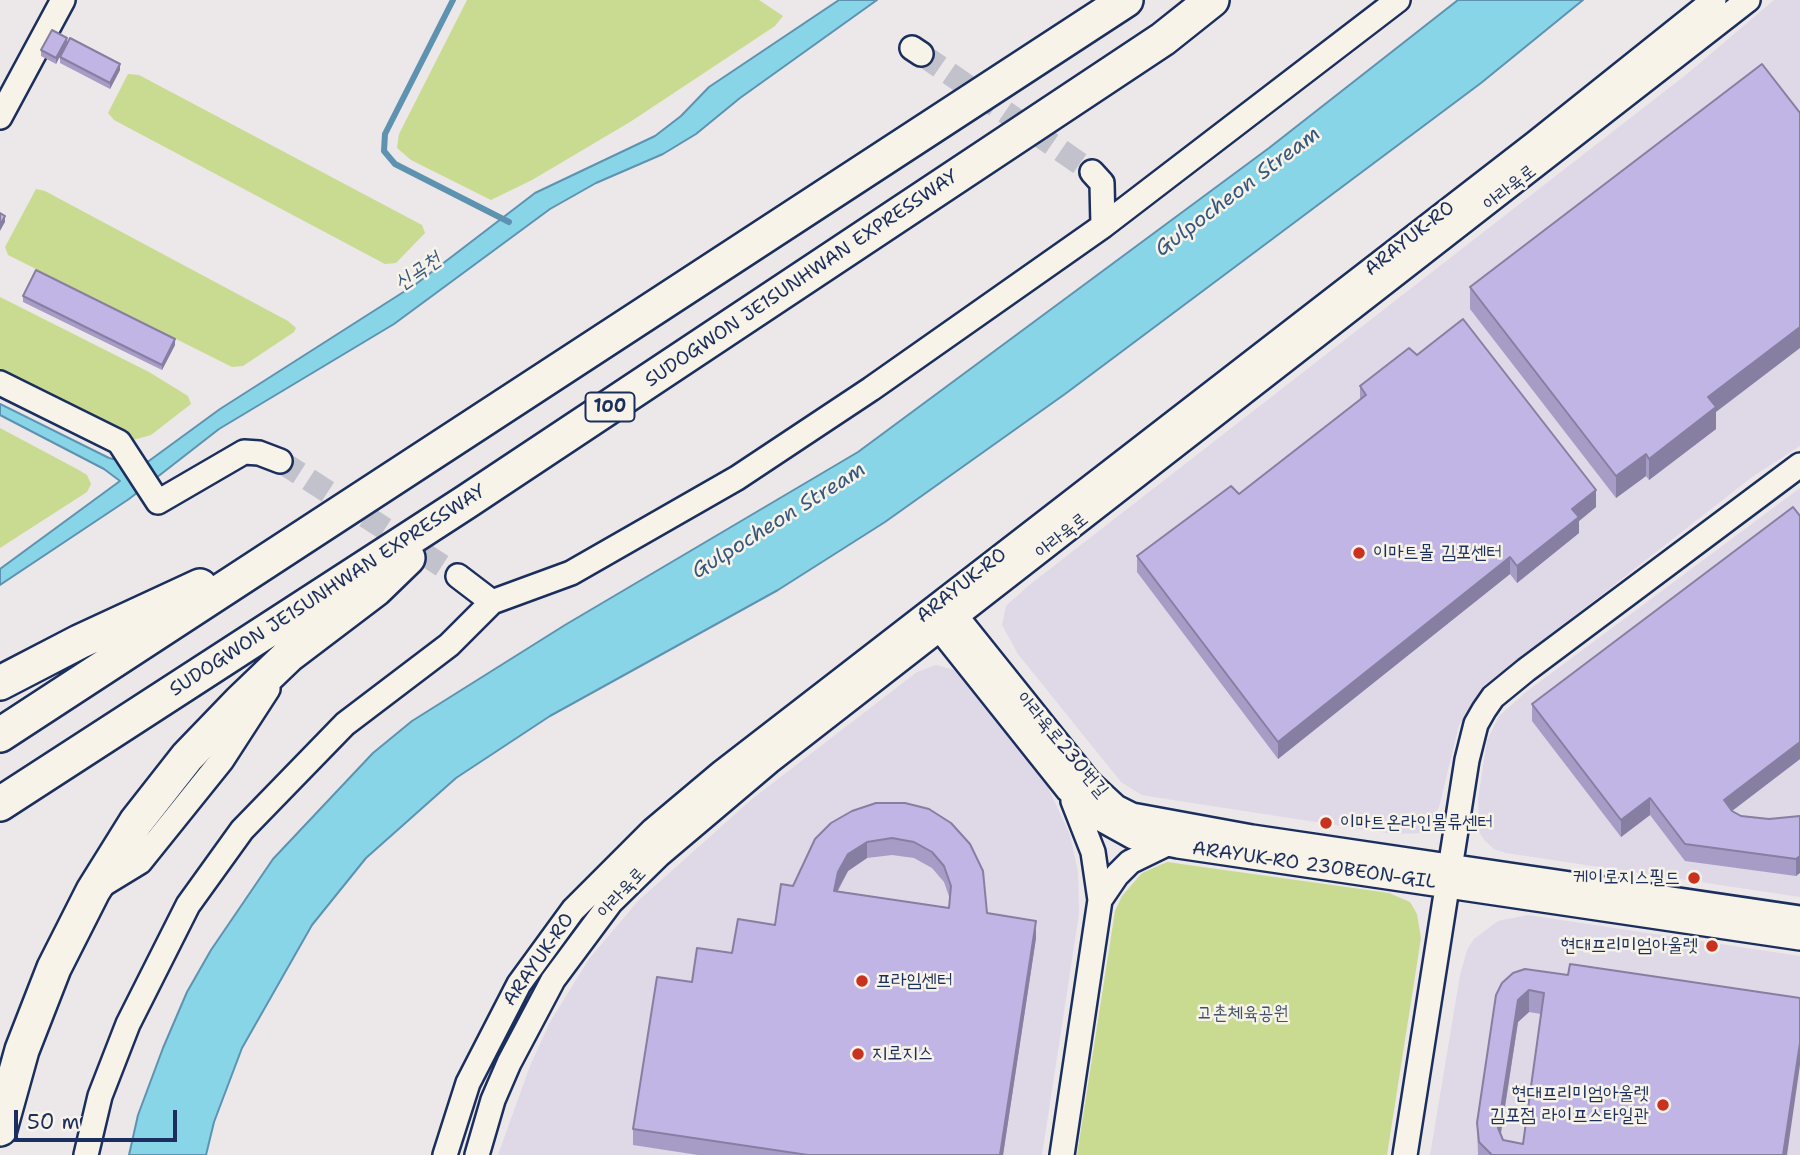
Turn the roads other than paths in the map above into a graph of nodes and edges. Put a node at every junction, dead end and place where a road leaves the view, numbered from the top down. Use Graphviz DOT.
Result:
graph roads {
  1 [pos="63,0"];
  2 [pos="1126,0"];
  3 [pos="1212,0"];
  4 [pos="1398,0"];
  5 [pos="1714,0"];
  6 [pos="1748,0"];
  7 [pos="0,117"];
  8 [pos="1092,172"];
  9 [pos="1103,226"];
  10 [pos="0,383"];
  11 [pos="280,461"];
  12 [pos="1800,465"];
  13 [pos="466,502"];
  14 [pos="310,536"];
  15 [pos="458,576"];
  16 [pos="492,602"];
  17 [pos="942,614"];
  18 [pos="0,683"];
  19 [pos="0,735"];
  20 [pos="1068,790"];
  21 [pos="0,804"];
  22 [pos="1167,844"];
  23 [pos="1450,875"];
  24 [pos="1100,900"];
  25 [pos="1800,919"];
  26 [pos="1800,937"];
  27 [pos="0,1129"];
  28 [pos="86,1155"];
  29 [pos="445,1155"];
  30 [pos="477,1155"];
  31 [pos="1062,1155"];
  32 [pos="1405,1155"];
  1 -- 7 [label="street"];
  2 -- 14 [label="highway"];
  3 -- 13 [label="highway, SUDOGWON JE1SUNHWAN EXPRESSWAY / 100"];
  4 -- 9 [label="street"];
  5 -- 17 [label="street, ARAYUK-RO"];
  6 -- 17 [label="street, 아라육로"];
  8 -- 9 [label="street"];
  9 -- 16 [label="street"];
  10 -- 11 [label="street"];
  12 -- 23 [label="street"];
  13 -- 21 [label="highway, SUDOGWON JE1SUNHWAN EXPRESSWAY / 100"];
  13 -- 27 [label="highway"];
  14 -- 18 [label="highway"];
  14 -- 19 [label="highway"];
  15 -- 16 [label="street"];
  16 -- 28 [label="street"];
  17 -- 20 [label="street, ARAYUK-RO 230BEON-GIL"];
  17 -- 23 [label="street, 아라육로230번길"];
  17 -- 29 [label="street, ARAYUK-RO"];
  17 -- 30 [label="street, 아라육로"];
  20 -- 22 [label="street, ARAYUK-RO 230BEON-GIL"];
  20 -- 24 [label="street"];
  22 -- 23 [label="street, ARAYUK-RO 230BEON-GIL"];
  22 -- 24 [label="street"];
  23 -- 25 [label="street, 아라육로230번길"];
  23 -- 26 [label="street, ARAYUK-RO 230BEON-GIL"];
  23 -- 32 [label="street"];
  24 -- 31 [label="street"];
}
